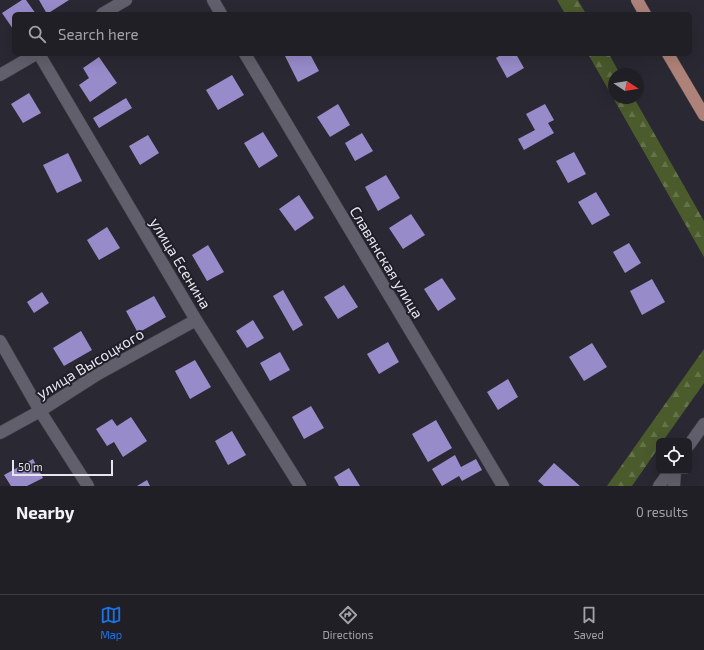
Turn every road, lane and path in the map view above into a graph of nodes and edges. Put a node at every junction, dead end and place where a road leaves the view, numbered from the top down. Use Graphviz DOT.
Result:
graph roads {
  1 [pos="126,0"];
  2 [pos="213,0"];
  3 [pos="637,0"];
  4 [pos="105,12"];
  5 [pos="220,12"];
  6 [pos="644,12"];
  7 [pos="33,56"];
  8 [pos="40,56"];
  9 [pos="246,56"];
  10 [pos="669,56"];
  11 [pos="0,76"];
  12 [pos="704,115"];
  13 [pos="196,320"];
  14 [pos="0,341"];
  15 [pos="40,411"];
  16 [pos="704,424"];
  17 [pos="0,433"];
  18 [pos="692,441"];
  19 [pos="668,474"];
  20 [pos="675,474"];
  21 [pos="88,486"];
  22 [pos="300,486"];
  23 [pos="502,486"];
  24 [pos="660,486"];
  25 [pos="674,486"];
  1 -- 4 [label="street"];
  2 -- 5 [label="street"];
  3 -- 6 [label="main road"];
  7 -- 11 [label="street"];
  8 -- 13 [label="street, улица Есенина"];
  9 -- 23 [label="street, Славянская улица"];
  10 -- 12 [label="main road"];
  13 -- 15 [label="street, улица Высоцкого"];
  13 -- 22 [label="street, улица Есенина"];
  14 -- 15 [label="street"];
  15 -- 17 [label="street, улица Высоцкого"];
  15 -- 21 [label="street"];
  16 -- 18 [label="street"];
  19 -- 24 [label="street"];
  20 -- 25 [label="street"];
}
